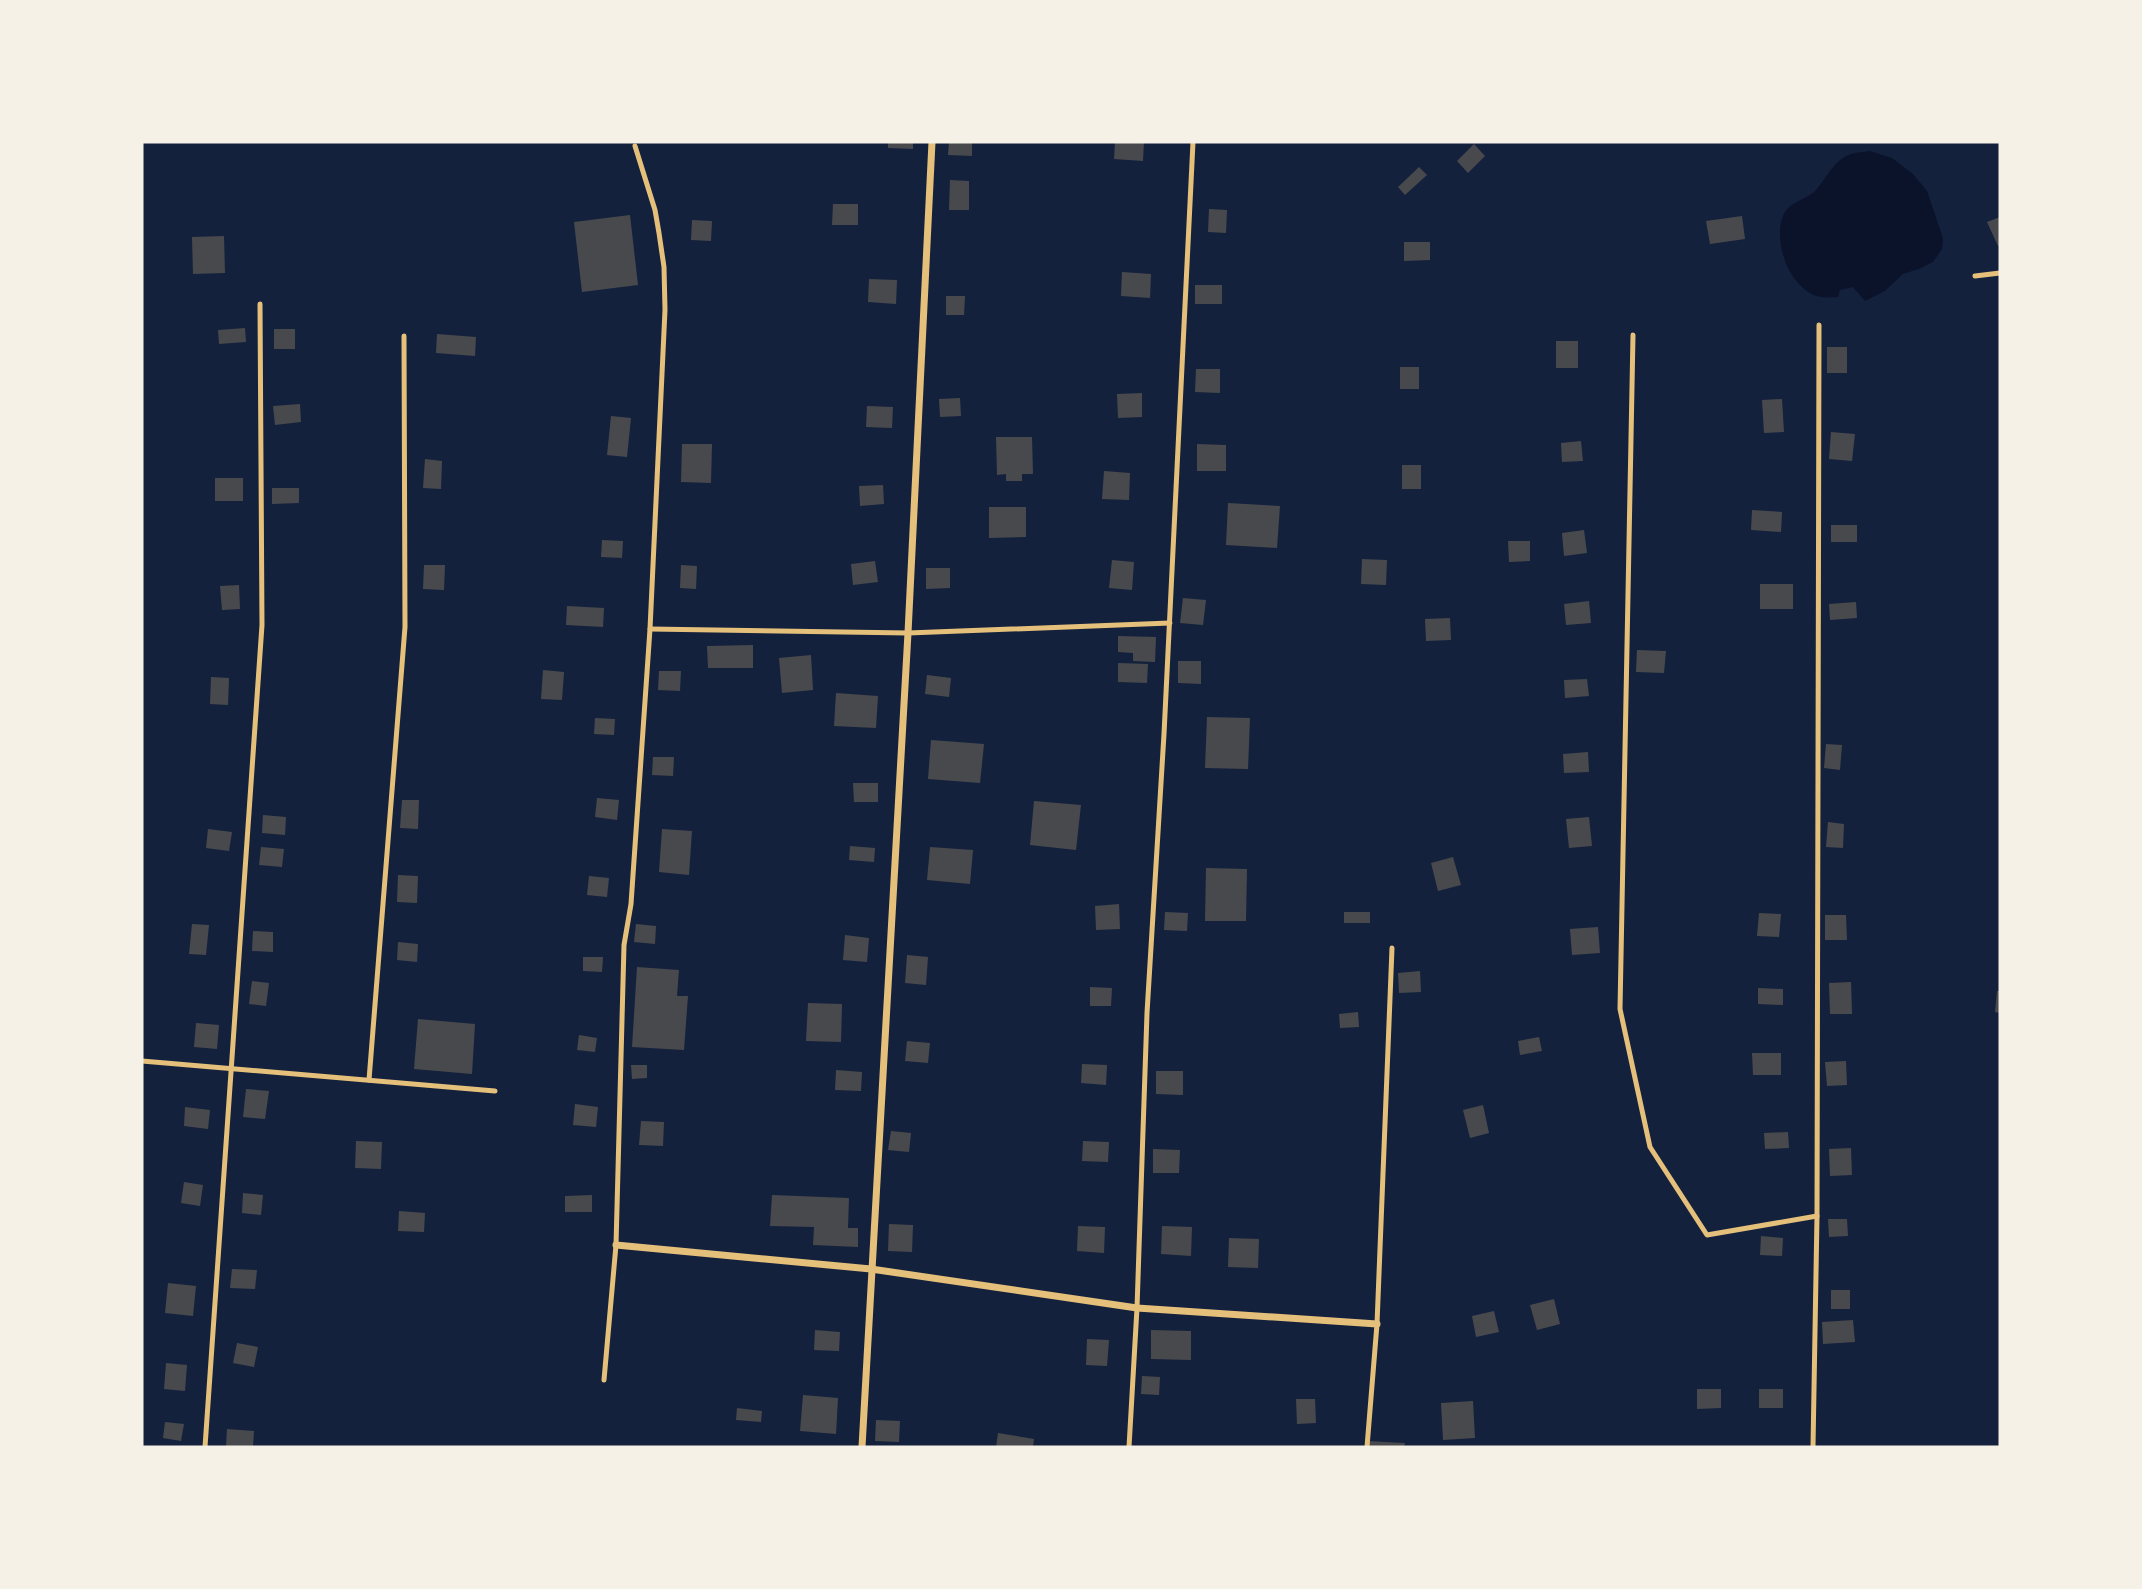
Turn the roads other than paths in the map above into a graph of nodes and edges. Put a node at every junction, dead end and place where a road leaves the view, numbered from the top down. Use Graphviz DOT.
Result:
graph roads {
  1 [pos="932,142"];
  2 [pos="1193,142"];
  3 [pos="635,146"];
  4 [pos="2000,273"];
  5 [pos="1975,276"];
  6 [pos="260,304"];
  7 [pos="1819,325"];
  8 [pos="1633,335"];
  9 [pos="404,336"];
  10 [pos="1170,623"];
  11 [pos="650,629"];
  12 [pos="908,633"];
  13 [pos="1392,948"];
  14 [pos="142,1061"];
  15 [pos="231,1068"];
  16 [pos="369,1080"];
  17 [pos="495,1091"];
  18 [pos="1817,1216"];
  19 [pos="616,1245"];
  20 [pos="871,1269"];
  21 [pos="1137,1308"];
  22 [pos="1377,1324"];
  23 [pos="604,1380"];
  24 [pos="205,1447"];
  25 [pos="862,1447"];
  26 [pos="1129,1447"];
  27 [pos="1367,1447"];
  28 [pos="1813,1447"];
  1 -- 12 [label="street"];
  2 -- 10 [label="lane"];
  3 -- 11 [label="lane"];
  4 -- 5 [label="lane"];
  6 -- 15 [label="lane"];
  7 -- 18 [label="lane"];
  8 -- 18 [label="lane"];
  9 -- 16 [label="lane"];
  10 -- 12 [label="lane"];
  10 -- 21 [label="lane"];
  11 -- 12 [label="lane"];
  11 -- 19 [label="lane"];
  12 -- 20 [label="street"];
  13 -- 22 [label="lane"];
  14 -- 15 [label="lane"];
  15 -- 16 [label="lane"];
  15 -- 24 [label="lane"];
  16 -- 17 [label="lane"];
  18 -- 28 [label="lane"];
  19 -- 20 [label="street"];
  19 -- 23 [label="lane"];
  20 -- 21 [label="street"];
  20 -- 25 [label="street"];
  21 -- 22 [label="street"];
  21 -- 26 [label="lane"];
  22 -- 27 [label="lane"];
}
